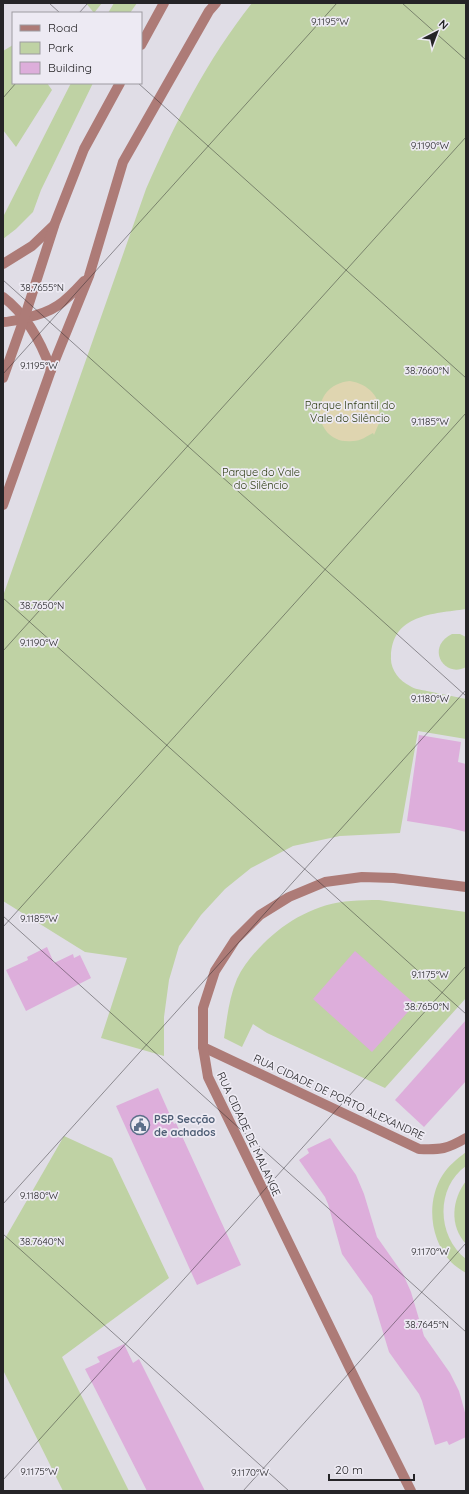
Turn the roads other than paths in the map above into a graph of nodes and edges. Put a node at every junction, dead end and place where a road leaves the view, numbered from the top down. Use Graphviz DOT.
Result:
graph roads {
  1 [pos="164,3"];
  2 [pos="216,3"];
  3 [pos="142,43"];
  4 [pos="119,84"];
  5 [pos="55,224"];
  6 [pos="3,264"];
  7 [pos="89,276"];
  8 [pos="3,297"];
  9 [pos="24,318"];
  10 [pos="3,322"];
  11 [pos="51,370"];
  12 [pos="3,378"];
  13 [pos="3,505"];
  14 [pos="466,887"];
  15 [pos="203,1047"];
  16 [pos="466,1138"];
  17 [pos="411,1491"];
  1 -- 3 [label="street"];
  2 -- 7 [label="street"];
  4 -- 5 [label="street"];
  5 -- 6 [label="street"];
  5 -- 9 [label="street"];
  7 -- 9 [label="street"];
  7 -- 11 [label="street"];
  8 -- 9 [label="street"];
  9 -- 10 [label="street"];
  9 -- 11 [label="street"];
  9 -- 12 [label="street"];
  11 -- 13 [label="street"];
  14 -- 15 [label="street, RUA CIDADE DE MALANGE"];
  15 -- 16 [label="street, RUA CIDADE DE PORTO ALEXANDRE"];
  15 -- 17 [label="street, RUA CIDADE DE MALANGE"];
}
